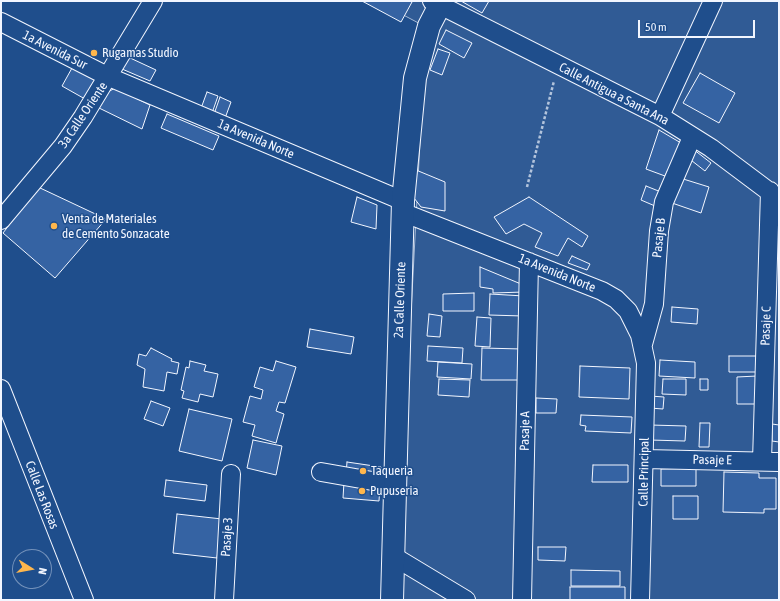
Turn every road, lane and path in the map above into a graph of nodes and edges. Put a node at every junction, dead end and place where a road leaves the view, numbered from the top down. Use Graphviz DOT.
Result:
graph roads {
  1 [pos="153,1"];
  2 [pos="713,1"];
  3 [pos="438,2"];
  4 [pos="1,22"];
  5 [pos="558,65"];
  6 [pos="109,77"];
  7 [pos="660,116"];
  8 [pos="692,136"];
  9 [pos="527,187"];
  10 [pos="774,195"];
  11 [pos="402,206"];
  12 [pos="1,220"];
  13 [pos="529,262"];
  14 [pos="643,344"];
  15 [pos="1,389"];
  16 [pos="645,459"];
  17 [pos="770,462"];
  18 [pos="321,472"];
  19 [pos="231,474"];
  20 [pos="395,485"];
  21 [pos="393,556"];
  22 [pos="84,600"];
  23 [pos="224,600"];
  24 [pos="392,600"];
  25 [pos="466,600"];
  26 [pos="522,600"];
  27 [pos="640,600"];
  1 -- 6 [label="street, 3a Calle Oriente"];
  2 -- 7 [label="street"];
  3 -- 5 [label="street, Calle Antigua a Santa Ana"];
  3 -- 11 [label="main road, 2a Calle Oriente"];
  4 -- 6 [label="street, 1a Avenida Sur"];
  5 -- 7 [label="street, Calle Antigua a Santa Ana"];
  5 -- 9 [label="path"];
  6 -- 11 [label="street, 1a Avenida Norte"];
  6 -- 12 [label="street, 3a Calle Oriente"];
  7 -- 8 [label="street, Calle Antigua a Santa Ana"];
  8 -- 10 [label="street, Calle Antigua a Santa Ana"];
  8 -- 14 [label="street, Pasaje B"];
  10 -- 17 [label="street, Pasaje C"];
  11 -- 13 [label="street, 1a Avenida Norte"];
  11 -- 20 [label="main road, 2a Calle Oriente"];
  13 -- 14 [label="street, 1a Avenida Norte"];
  13 -- 26 [label="street, Pasaje A"];
  14 -- 16 [label="street, Calle Principal"];
  15 -- 22 [label="street, Calle Las Rosas"];
  16 -- 17 [label="street, Pasaje E"];
  16 -- 27 [label="street, Calle Principal"];
  18 -- 20 [label="street"];
  19 -- 23 [label="street, Pasaje 3"];
  20 -- 21 [label="main road, 2a Calle Oriente"];
  21 -- 24 [label="main road, 2a Calle Oriente"];
  21 -- 25 [label="street"];
}
